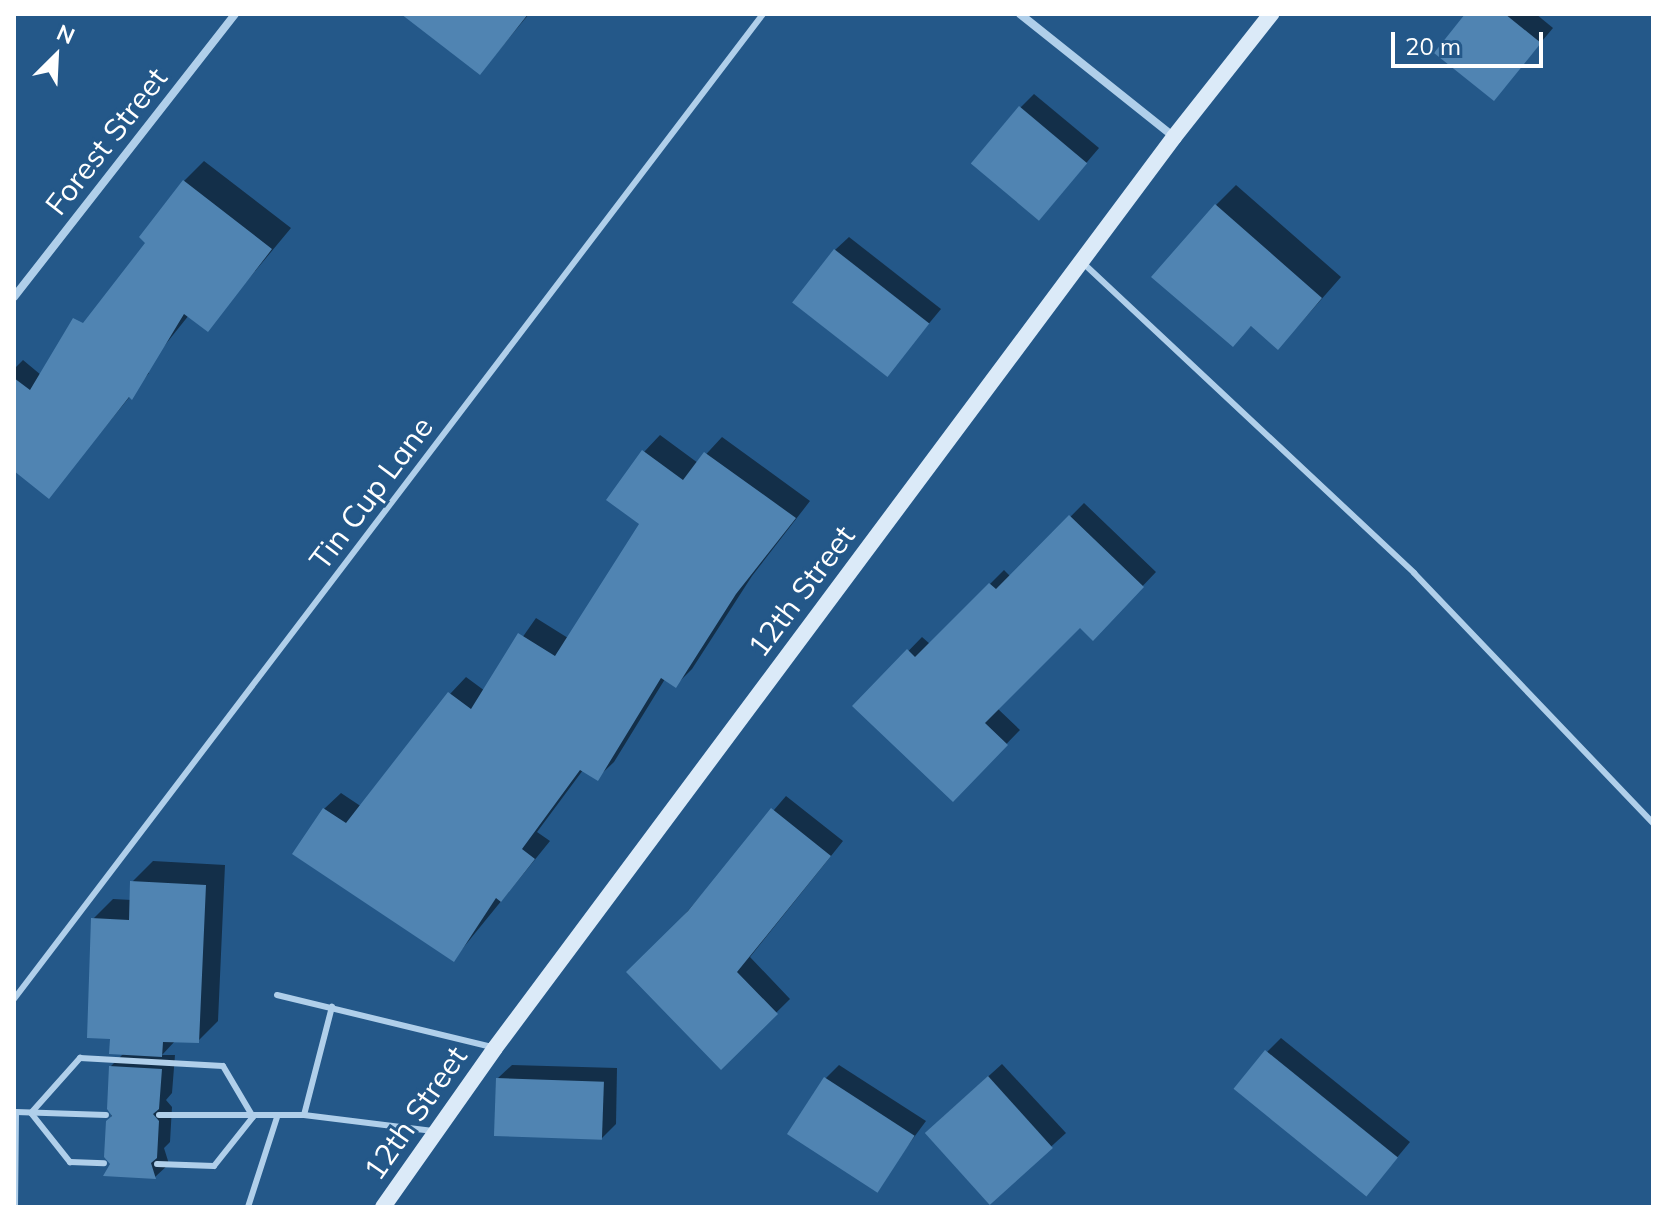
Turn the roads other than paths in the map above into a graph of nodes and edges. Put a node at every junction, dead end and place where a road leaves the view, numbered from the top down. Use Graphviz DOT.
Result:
graph roads {
  1 [pos="235,14"];
  2 [pos="763,14"];
  3 [pos="1020,14"];
  4 [pos="1271,14"];
  5 [pos="1174,137"];
  6 [pos="1082,262"];
  7 [pos="14,297"];
  8 [pos="1653,823"];
  9 [pos="277,995"];
  10 [pos="14,999"];
  11 [pos="332,1007"];
  12 [pos="495,1048"];
  13 [pos="31,1113"];
  14 [pos="106,1115"];
  15 [pos="159,1115"];
  16 [pos="304,1115"];
  17 [pos="253,1117"];
  18 [pos="277,1117"];
  19 [pos="437,1131"];
  20 [pos="104,1163"];
  21 [pos="157,1164"];
  22 [pos="15,1207"];
  23 [pos="248,1207"];
  24 [pos="383,1207"];
  1 -- 7 [label="street, Forest Street"];
  2 -- 10 [label="lane, Tin Cup Lane"];
  3 -- 5 [label="street"];
  4 -- 5 [label="street, 12th Street"];
  5 -- 6 [label="street, 12th Street"];
  6 -- 8 [label="lane"];
  6 -- 12 [label="street, 12th Street"];
  9 -- 11 [label="lane"];
  11 -- 12 [label="lane"];
  11 -- 16 [label="lane"];
  12 -- 19 [label="street, 12th Street"];
  13 -- 14 [label="lane"];
  13 -- 17 [label="lane"];
  13 -- 20 [label="lane"];
  13 -- 22 [label="lane"];
  15 -- 17 [label="lane"];
  16 -- 18 [label="lane"];
  16 -- 19 [label="lane"];
  17 -- 18 [label="lane"];
  17 -- 21 [label="lane"];
  18 -- 23 [label="lane"];
  19 -- 24 [label="street, 12th Street"];
}
